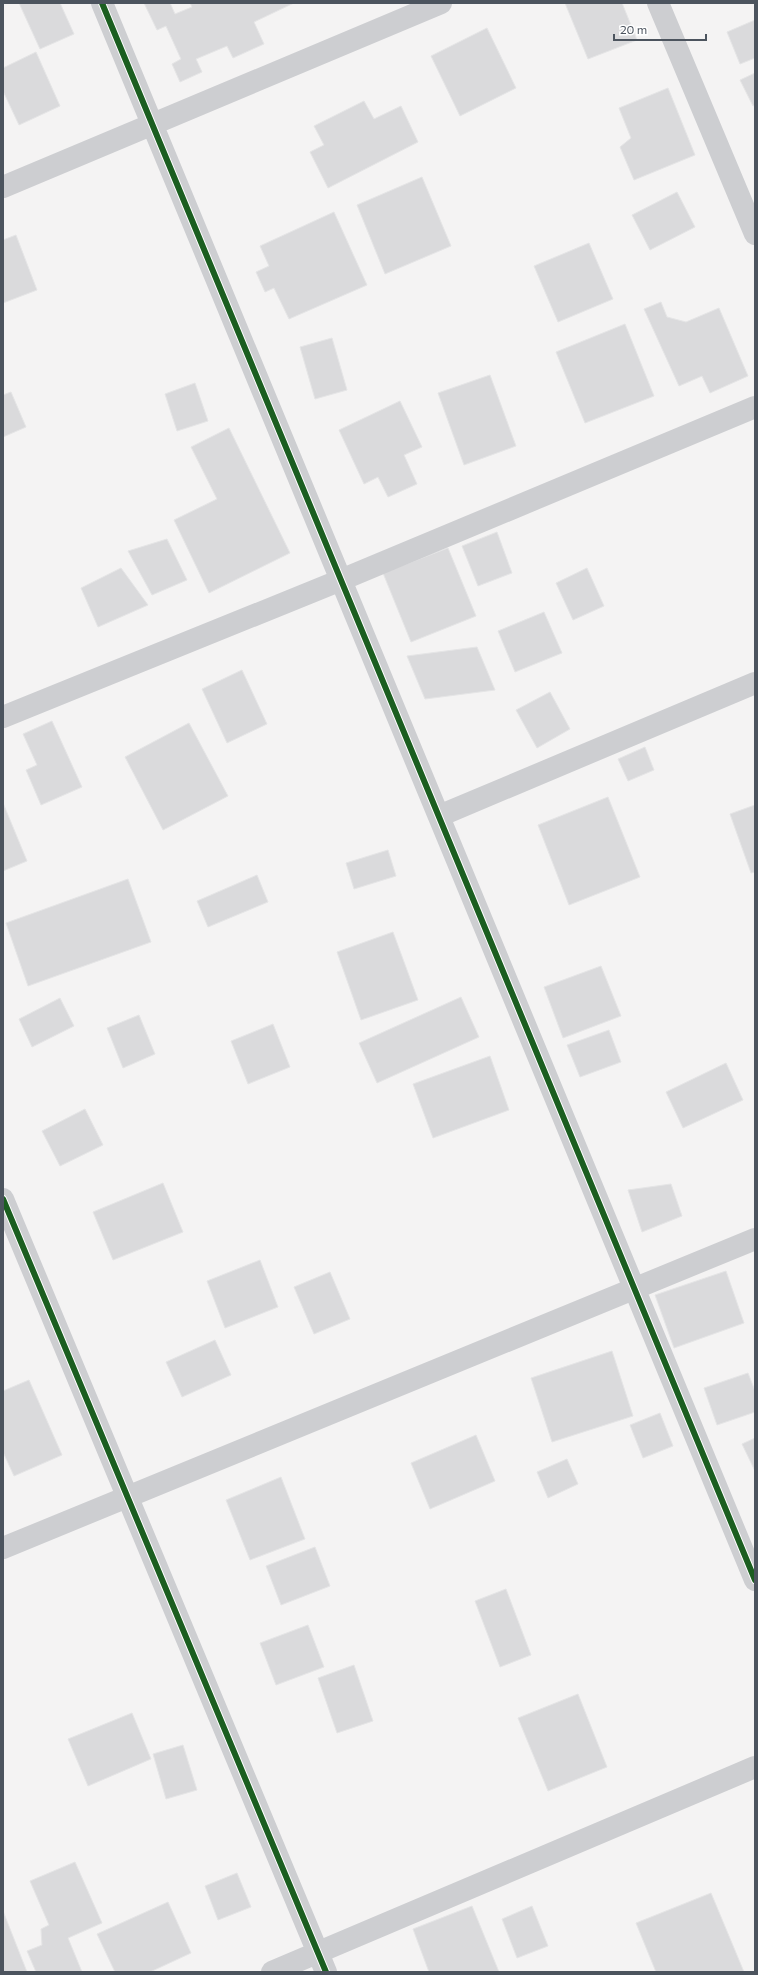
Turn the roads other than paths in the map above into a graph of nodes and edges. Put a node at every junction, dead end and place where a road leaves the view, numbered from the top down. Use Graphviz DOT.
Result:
graph roads {
  1 [pos="102,3"];
  2 [pos="441,3"];
  3 [pos="658,3"];
  4 [pos="152,124"];
  5 [pos="3,187"];
  6 [pos="755,234"];
  7 [pos="755,407"];
  8 [pos="341,580"];
  9 [pos="755,683"];
  10 [pos="3,717"];
  11 [pos="439,816"];
  12 [pos="3,1199"];
  13 [pos="755,1239"];
  14 [pos="634,1289"];
  15 [pos="128,1496"];
  16 [pos="3,1548"];
  17 [pos="755,1580"];
  18 [pos="755,1767"];
  19 [pos="322,1963"];
  20 [pos="272,1972"];
  1 -- 4 [label="street"];
  2 -- 4 [label="street"];
  3 -- 6 [label="street"];
  4 -- 5 [label="street"];
  4 -- 8 [label="street"];
  7 -- 8 [label="street"];
  8 -- 10 [label="street"];
  8 -- 11 [label="street"];
  9 -- 11 [label="street"];
  11 -- 14 [label="street"];
  12 -- 15 [label="street"];
  13 -- 14 [label="street"];
  14 -- 15 [label="street"];
  14 -- 17 [label="street"];
  15 -- 16 [label="street"];
  15 -- 19 [label="street"];
  18 -- 19 [label="street"];
  19 -- 20 [label="street"];
}
